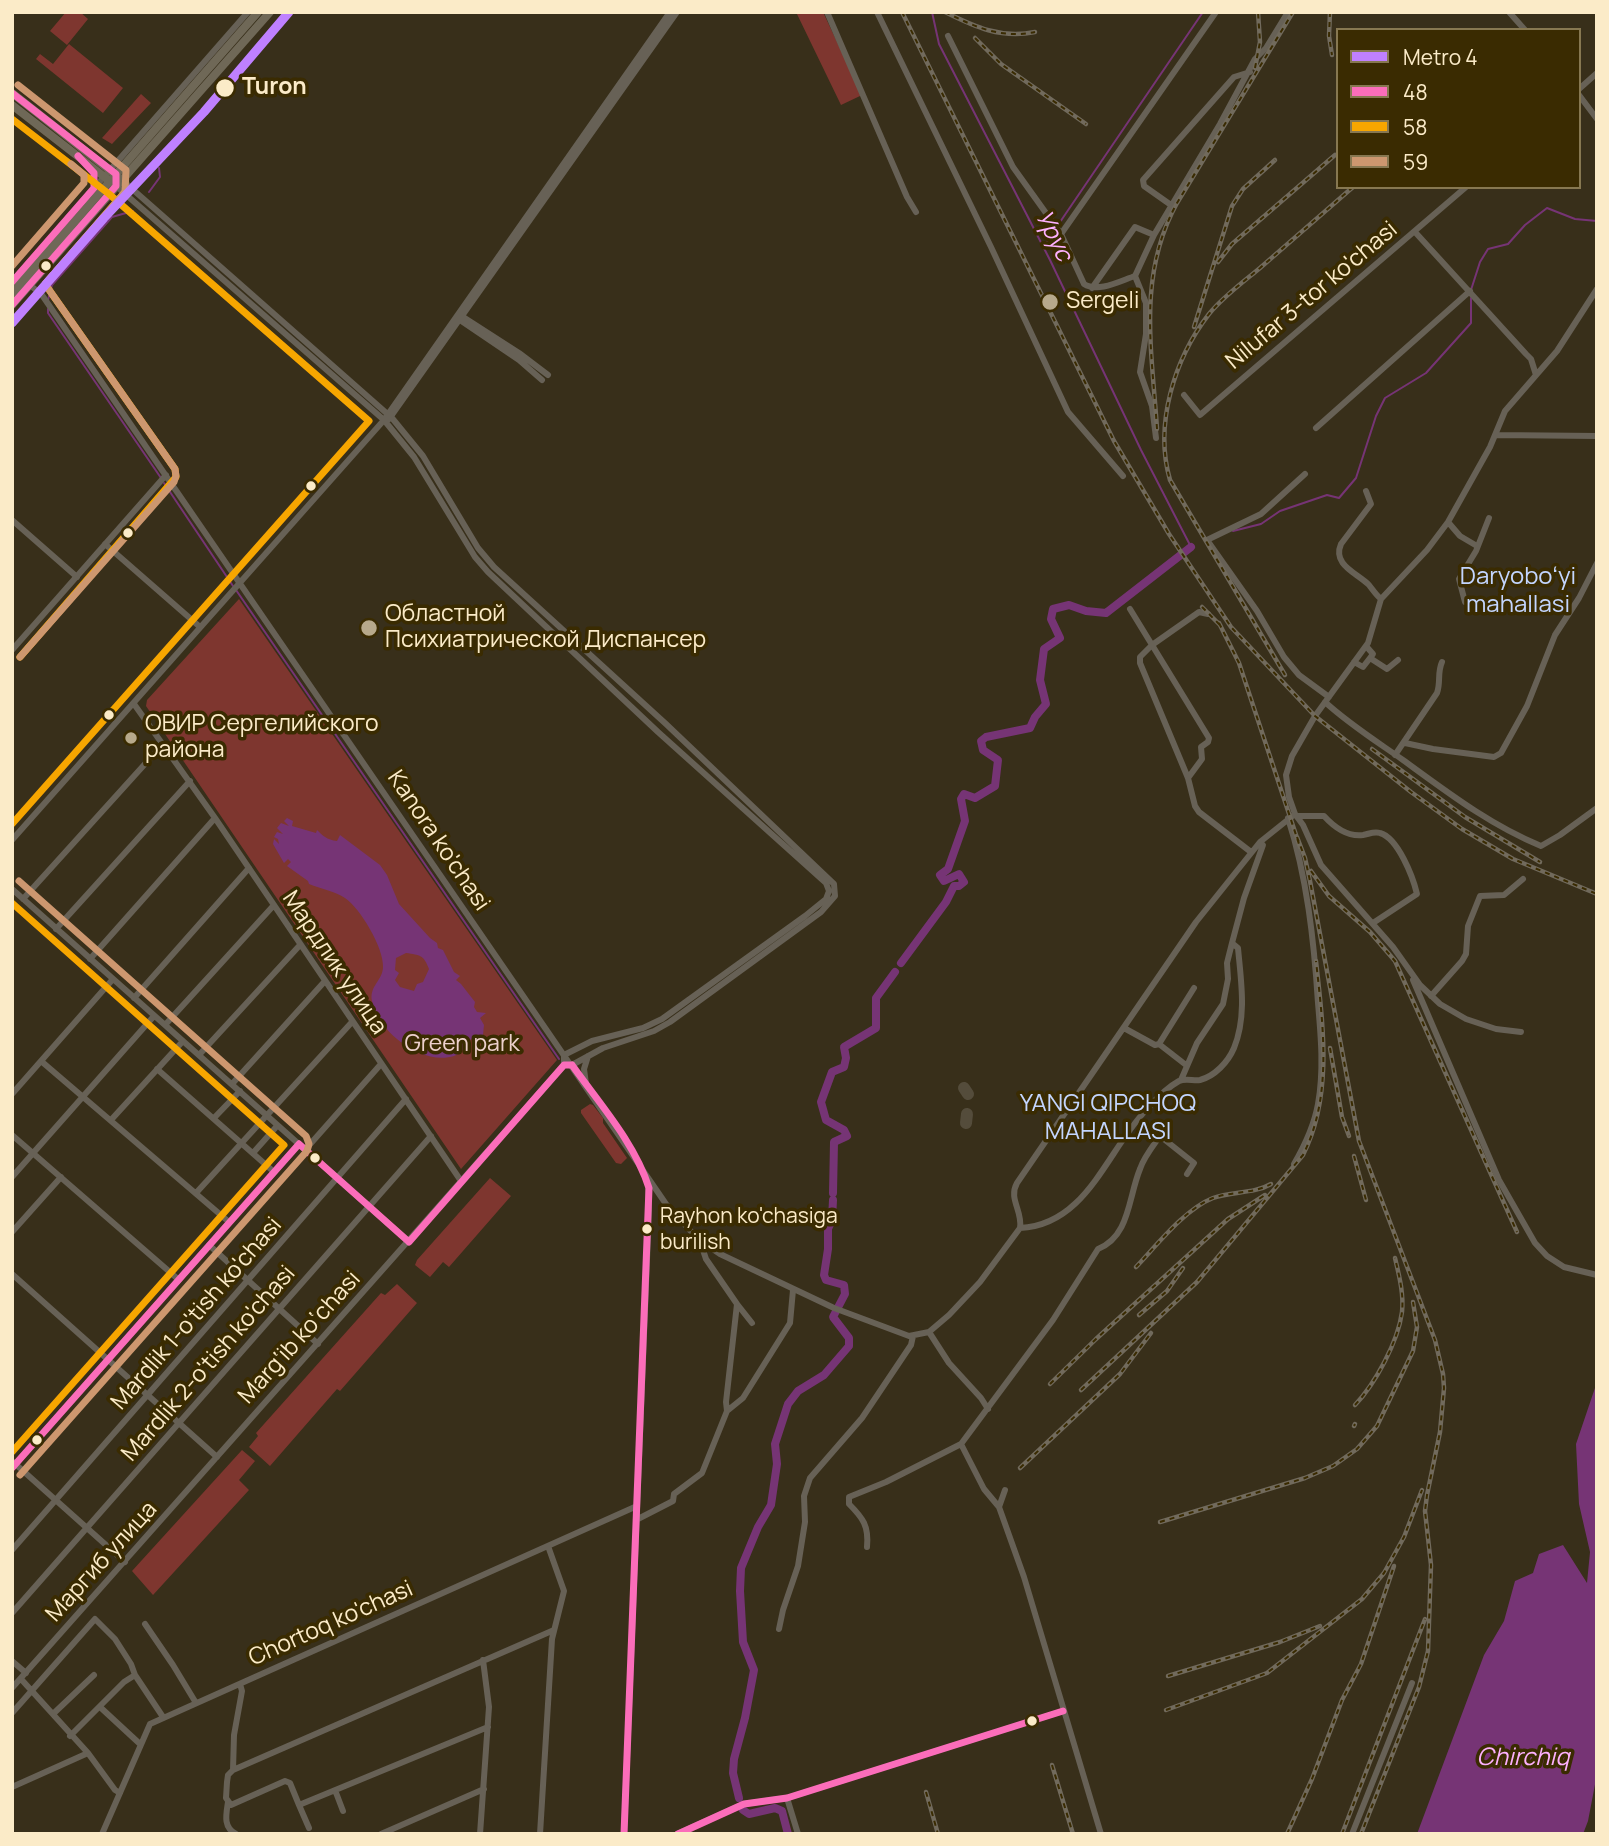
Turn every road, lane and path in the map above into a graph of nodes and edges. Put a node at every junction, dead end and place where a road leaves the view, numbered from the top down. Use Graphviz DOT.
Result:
graph roads {
  1 [pos="248,12"];
  2 [pos="258,12"];
  3 [pos="270,12"];
  4 [pos="670,12"];
  5 [pos="677,12"];
  6 [pos="827,12"];
  7 [pos="877,12"];
  8 [pos="1216,12"];
  9 [pos="1288,12"];
  10 [pos="1509,12"];
  11 [pos="1523,28"];
  12 [pos="661,29"];
  13 [pos="948,36"];
  14 [pos="1250,72"];
  15 [pos="1597,73"];
  16 [pos="1581,87"];
  17 [pos="12,93"];
  18 [pos="189,97"];
  19 [pos="1581,98"];
  20 [pos="12,105"];
  21 [pos="1597,120"];
  22 [pos="118,161"];
  23 [pos="95,164"];
  24 [pos="113,178"];
  25 [pos="94,188"];
  26 [pos="1464,189"];
  27 [pos="139,194"];
  28 [pos="133,201"];
  29 [pos="1171,205"];
  30 [pos="916,212"];
  31 [pos="1415,232"];
  32 [pos="1061,234"];
  33 [pos="1154,235"];
  34 [pos="39,268"];
  35 [pos="1135,276"];
  36 [pos="12,282"];
  37 [pos="30,285"];
  38 [pos="1093,288"];
  39 [pos="1470,291"];
  40 [pos="249,292"];
  41 [pos="12,293"];
  42 [pos="1596,293"];
  43 [pos="244,298"];
  44 [pos="12,305"];
  45 [pos="459,317"];
  46 [pos="1536,375"];
  47 [pos="545,378"];
  48 [pos="1184,395"];
  49 [pos="388,417"];
  50 [pos="1316,428"];
  51 [pos="1495,435"];
  52 [pos="1597,436"];
  53 [pos="1156,438"];
  54 [pos="1305,474"];
  55 [pos="1123,476"];
  56 [pos="164,478"];
  57 [pos="1366,491"];
  58 [pos="1489,518"];
  59 [pos="12,520"];
  60 [pos="1448,522"];
  61 [pos="105,544"];
  62 [pos="1477,546"];
  63 [pos="1597,563"];
  64 [pos="77,577"];
  65 [pos="236,586"];
  66 [pos="1381,599"];
  67 [pos="1465,602"];
  68 [pos="1130,609"];
  69 [pos="1208,614"];
  70 [pos="200,627"];
  71 [pos="1152,645"];
  72 [pos="1366,646"];
  73 [pos="12,650"];
  74 [pos="1370,658"];
  75 [pos="1398,660"];
  76 [pos="1354,662"];
  77 [pos="1442,662"];
  78 [pos="1327,699"];
  79 [pos="134,704"];
  80 [pos="635,709"];
  81 [pos="666,724"];
  82 [pos="1405,743"];
  83 [pos="163,744"];
  84 [pos="1395,755"];
  85 [pos="1188,778"];
  86 [pos="190,781"];
  87 [pos="1597,808"];
  88 [pos="1294,816"];
  89 [pos="215,818"];
  90 [pos="12,840"];
  91 [pos="1260,842"];
  92 [pos="1251,852"];
  93 [pos="249,868"];
  94 [pos="1523,879"];
  95 [pos="12,889"];
  96 [pos="833,889"];
  97 [pos="23,899"];
  98 [pos="274,905"];
  99 [pos="1373,923"];
  100 [pos="56,929"];
  101 [pos="781,938"];
  102 [pos="1232,943"];
  103 [pos="300,945"];
  104 [pos="90,959"];
  105 [pos="734,966"];
  106 [pos="1410,971"];
  107 [pos="740,973"];
  108 [pos="113,979"];
  109 [pos="325,981"];
  110 [pos="1194,988"];
  111 [pos="1431,996"];
  112 [pos="134,998"];
  113 [pos="154,1016"];
  114 [pos="352,1021"];
  115 [pos="165,1025"];
  116 [pos="1124,1028"];
  117 [pos="1521,1032"];
  118 [pos="183,1041"];
  119 [pos="1159,1044"];
  120 [pos="199,1055"];
  121 [pos="564,1055"];
  122 [pos="588,1056"];
  123 [pos="41,1061"];
  124 [pos="381,1064"];
  125 [pos="568,1065"];
  126 [pos="1186,1065"];
  127 [pos="157,1069"];
  128 [pos="1181,1080"];
  129 [pos="232,1084"];
  130 [pos="587,1086"];
  131 [pos="240,1091"];
  132 [pos="12,1094"];
  133 [pos="83,1096"];
  134 [pos="406,1099"];
  135 [pos="267,1116"];
  136 [pos="214,1118"];
  137 [pos="111,1119"];
  138 [pos="277,1126"];
  139 [pos="12,1135"];
  140 [pos="431,1136"];
  141 [pos="242,1143"];
  142 [pos="302,1147"];
  143 [pos="253,1153"];
  144 [pos="33,1154"];
  145 [pos="1294,1164"];
  146 [pos="274,1172"];
  147 [pos="1187,1174"];
  148 [pos="12,1177"];
  149 [pos="647,1177"];
  150 [pos="61,1178"];
  151 [pos="338,1180"];
  152 [pos="461,1181"];
  153 [pos="196,1193"];
  154 [pos="666,1204"];
  155 [pos="370,1208"];
  156 [pos="649,1210"];
  157 [pos="229,1222"];
  158 [pos="1020,1228"];
  159 [pos="12,1232"];
  160 [pos="409,1242"];
  161 [pos="705,1244"];
  162 [pos="209,1245"];
  163 [pos="12,1274"];
  164 [pos="1597,1275"];
  165 [pos="178,1280"];
  166 [pos="249,1282"];
  167 [pos="793,1290"];
  168 [pos="737,1304"];
  169 [pos="279,1310"];
  170 [pos="752,1323"];
  171 [pos="929,1332"];
  172 [pos="913,1336"];
  173 [pos="318,1344"];
  174 [pos="109,1360"];
  175 [pos="148,1395"];
  176 [pos="988,1409"];
  177 [pos="727,1411"];
  178 [pos="180,1422"];
  179 [pos="961,1444"];
  180 [pos="218,1457"];
  181 [pos="14,1464"];
  182 [pos="991,1499"];
  183 [pos="56,1500"];
  184 [pos="637,1506"];
  185 [pos="999,1507"];
  186 [pos="636,1520"];
  187 [pos="89,1528"];
  188 [pos="548,1546"];
  189 [pos="867,1547"];
  190 [pos="12,1550"];
  191 [pos="125,1562"];
  192 [pos="12,1613"];
  193 [pos="145,1624"];
  194 [pos="779,1629"];
  195 [pos="554,1630"];
  196 [pos="483,1660"];
  197 [pos="12,1661"];
  198 [pos="94,1675"];
  199 [pos="135,1675"];
  200 [pos="23,1676"];
  201 [pos="1412,1683"];
  202 [pos="240,1684"];
  203 [pos="12,1688"];
  204 [pos="32,1691"];
  205 [pos="195,1703"];
  206 [pos="100,1707"];
  207 [pos="1063,1711"];
  208 [pos="12,1713"];
  209 [pos="52,1714"];
  210 [pos="163,1717"];
  211 [pos="488,1727"];
  212 [pos="71,1736"];
  213 [pos="140,1744"];
  214 [pos="88,1753"];
  215 [pos="233,1770"];
  216 [pos="12,1787"];
  217 [pos="484,1789"];
  218 [pos="335,1790"];
  219 [pos="120,1793"];
  220 [pos="787,1798"];
  221 [pos="228,1802"];
  222 [pos="299,1805"];
  223 [pos="344,1811"];
  224 [pos="309,1828"];
  225 [pos="102,1834"];
  226 [pos="236,1834"];
  227 [pos="381,1834"];
  228 [pos="480,1834"];
  229 [pos="540,1834"];
  230 [pos="624,1834"];
  231 [pos="677,1834"];
  232 [pos="798,1834"];
  233 [pos="1101,1834"];
  234 [pos="1352,1834"];
  1 -- 22 [label="street"];
  2 -- 18 [label="main road"];
  3 -- 18 [label="main road"];
  4 -- 12 [label="street"];
  5 -- 12 [label="street"];
  6 -- 30 [label="street"];
  7 -- 55 [label="street"];
  8 -- 32 [label="street"];
  9 -- 14 [label="street"];
  10 -- 11 [label="street"];
  12 -- 45 [label="street"];
  13 -- 32 [label="street"];
  14 -- 29 [label="street"];
  14 -- 29 [label="street"];
  15 -- 16 [label="street"];
  17 -- 23 [label="main road"];
  18 -- 24 [label="main road"];
  19 -- 21 [label="street"];
  20 -- 23 [label="main road"];
  22 -- 23 [label="street"];
  22 -- 24 [label="street"];
  23 -- 24 [label="main road"];
  23 -- 25 [label="street"];
  24 -- 25 [label="street"];
  24 -- 27 [label="street"];
  24 -- 28 [label="street"];
  24 -- 34 [label="main road"];
  25 -- 36 [label="street"];
  26 -- 31 [label="street, Nilufar 3-tor ko'chasi"];
  27 -- 28 [label="street"];
  27 -- 40 [label="street"];
  28 -- 43 [label="street"];
  29 -- 33 [label="street"];
  31 -- 39 [label="street"];
  31 -- 48 [label="street, Nilufar 3-tor ko'chasi"];
  32 -- 38 [label="street"];
  33 -- 35 [label="street"];
  33 -- 38 [label="street"];
  34 -- 37 [label="main road"];
  34 -- 41 [label="main road"];
  35 -- 38 [label="street"];
  35 -- 53 [label="street"];
  37 -- 44 [label="main road"];
  37 -- 56 [label="street, Kanora ko'chasi"];
  39 -- 46 [label="street"];
  39 -- 50 [label="street"];
  40 -- 43 [label="street"];
  40 -- 49 [label="street"];
  42 -- 46 [label="street"];
  43 -- 49 [label="street"];
  45 -- 47 [label="street"];
  45 -- 49 [label="street"];
  46 -- 51 [label="street"];
  49 -- 65 [label="street"];
  49 -- 80 [label="street"];
  49 -- 81 [label="street"];
  51 -- 52 [label="street"];
  51 -- 60 [label="street"];
  54 -- 78 [label="street"];
  56 -- 61 [label="street"];
  56 -- 65 [label="street, Kanora ko'chasi"];
  57 -- 66 [label="street"];
  58 -- 62 [label="street"];
  59 -- 64 [label="street"];
  60 -- 62 [label="street"];
  60 -- 66 [label="street"];
  61 -- 64 [label="street"];
  61 -- 70 [label="street"];
  62 -- 67 [label="street"];
  63 -- 82 [label="street"];
  64 -- 73 [label="street"];
  65 -- 70 [label="street"];
  65 -- 121 [label="street, Kanora ko'chasi"];
  66 -- 72 [label="street"];
  68 -- 71 [label="street"];
  69 -- 71 [label="street"];
  70 -- 79 [label="street"];
  71 -- 85 [label="street"];
  71 -- 85 [label="street"];
  72 -- 74 [label="street"];
  72 -- 76 [label="street"];
  74 -- 75 [label="street"];
  74 -- 76 [label="street"];
  76 -- 78 [label="street"];
  77 -- 82 [label="street"];
  78 -- 84 [label="street"];
  78 -- 88 [label="street"];
  79 -- 83 [label="street, Мардлик улица"];
  79 -- 90 [label="street"];
  80 -- 81 [label="street"];
  80 -- 96 [label="street"];
  81 -- 96 [label="street"];
  82 -- 84 [label="street"];
  83 -- 86 [label="street, Мардлик улица"];
  83 -- 97 [label="street"];
  84 -- 87 [label="street"];
  85 -- 92 [label="street"];
  86 -- 89 [label="street, Мардлик улица"];
  86 -- 100 [label="street"];
  88 -- 91 [label="street"];
  88 -- 99 [label="street"];
  88 -- 99 [label="street"];
  88 -- 145 [label="street"];
  89 -- 93 [label="street, Мардлик улица"];
  89 -- 104 [label="street"];
  91 -- 92 [label="street"];
  91 -- 102 [label="street"];
  92 -- 116 [label="street"];
  93 -- 98 [label="street, Мардлик улица"];
  93 -- 112 [label="street"];
  94 -- 111 [label="street"];
  95 -- 97 [label="street"];
  96 -- 101 [label="street"];
  97 -- 100 [label="street"];
  98 -- 103 [label="street, Мардлик улица"];
  98 -- 115 [label="street"];
  99 -- 106 [label="street"];
  100 -- 104 [label="street"];
  101 -- 105 [label="street"];
  101 -- 107 [label="street"];
  102 -- 126 [label="street"];
  102 -- 128 [label="street"];
  103 -- 109 [label="street, Мардлик улица"];
  103 -- 120 [label="street"];
  104 -- 108 [label="street"];
  105 -- 107 [label="street"];
  105 -- 121 [label="street"];
  106 -- 111 [label="street"];
  106 -- 164 [label="street"];
  107 -- 122 [label="street"];
  108 -- 112 [label="street"];
  108 -- 123 [label="street"];
  109 -- 114 [label="street, Мардлик улица"];
  109 -- 129 [label="street"];
  110 -- 119 [label="street"];
  111 -- 117 [label="street"];
  112 -- 113 [label="street"];
  113 -- 115 [label="street"];
  113 -- 133 [label="street"];
  114 -- 124 [label="street, Мардлик улица"];
  114 -- 135 [label="street"];
  115 -- 118 [label="street"];
  116 -- 119 [label="street"];
  116 -- 158 [label="street"];
  118 -- 120 [label="street"];
  118 -- 127 [label="street"];
  119 -- 126 [label="street"];
  120 -- 129 [label="street"];
  121 -- 125 [label="street, Kanora ko'chasi"];
  122 -- 125 [label="street"];
  122 -- 130 [label="street"];
  123 -- 132 [label="street"];
  123 -- 133 [label="street"];
  124 -- 134 [label="street, Мардлик улица"];
  124 -- 142 [label="street"];
  125 -- 130 [label="street, Kanora ko'chasi"];
  125 -- 152 [label="street"];
  126 -- 128 [label="street"];
  127 -- 136 [label="street"];
  127 -- 137 [label="street"];
  128 -- 158 [label="street"];
  129 -- 131 [label="street"];
  130 -- 149 [label="street, Kanora ko'chasi"];
  131 -- 135 [label="street"];
  131 -- 136 [label="street"];
  133 -- 137 [label="street"];
  133 -- 144 [label="street"];
  134 -- 140 [label="street, Мардлик улица"];
  134 -- 151 [label="street, Mardlik 1-o'tish ko'chasi"];
  135 -- 138 [label="street"];
  135 -- 141 [label="street"];
  136 -- 141 [label="street"];
  137 -- 153 [label="street"];
  138 -- 142 [label="street"];
  138 -- 143 [label="street"];
  139 -- 144 [label="street"];
  140 -- 152 [label="street, Мардлик улица"];
  140 -- 155 [label="street, Mardlik 2-o'tish ko'chasi"];
  141 -- 143 [label="street"];
  141 -- 153 [label="street"];
  142 -- 146 [label="street"];
  142 -- 151 [label="street"];
  143 -- 146 [label="street"];
  144 -- 148 [label="street"];
  144 -- 150 [label="street"];
  146 -- 157 [label="street"];
  147 -- 176 [label="street"];
  149 -- 154 [label="street, Kanora ko'chasi"];
  149 -- 156 [label="street"];
  150 -- 159 [label="street"];
  150 -- 165 [label="street"];
  151 -- 155 [label="street"];
  151 -- 166 [label="street, Mardlik 1-o'tish ko'chasi"];
  152 -- 160 [label="street, Marg‘ib ko‘chasi"];
  153 -- 157 [label="street"];
  154 -- 156 [label="street"];
  154 -- 161 [label="street, Kanora ko'chasi"];
  155 -- 160 [label="street"];
  155 -- 169 [label="street, Mardlik 2-o'tish ko'chasi"];
  156 -- 184 [label="street"];
  157 -- 162 [label="street"];
  158 -- 171 [label="street"];
  160 -- 173 [label="street, Marg‘ib ko‘chasi"];
  161 -- 167 [label="street"];
  161 -- 168 [label="street"];
  162 -- 165 [label="street"];
  162 -- 166 [label="street"];
  163 -- 174 [label="street"];
  165 -- 174 [label="street"];
  166 -- 169 [label="street"];
  166 -- 175 [label="street, Mardlik 1-o'tish ko'chasi"];
  167 -- 172 [label="street"];
  167 -- 177 [label="street"];
  168 -- 170 [label="street"];
  168 -- 177 [label="street"];
  169 -- 173 [label="street"];
  169 -- 178 [label="street, Mardlik 2-o'tish ko'chasi"];
  171 -- 172 [label="street"];
  171 -- 176 [label="street"];
  172 -- 194 [label="street"];
  173 -- 180 [label="street, Marg‘ib ko‘chasi"];
  174 -- 175 [label="street"];
  174 -- 181 [label="street"];
  175 -- 178 [label="street"];
  175 -- 183 [label="street, Mardlik 1-o'tish ko'chasi"];
  176 -- 179 [label="street"];
  177 -- 186 [label="street"];
  178 -- 180 [label="street"];
  178 -- 187 [label="street, Mardlik 2-o'tish ko'chasi"];
  179 -- 182 [label="street"];
  179 -- 189 [label="street"];
  180 -- 191 [label="street, Маргиб улица"];
  181 -- 183 [label="street"];
  182 -- 185 [label="street"];
  182 -- 185 [label="street"];
  183 -- 187 [label="street"];
  183 -- 190 [label="street, Mardlik 1-o'tish ko'chasi"];
  184 -- 186 [label="street"];
  184 -- 188 [label="street, Chortoq ko'chasi"];
  185 -- 207 [label="street"];
  186 -- 230 [label="street"];
  187 -- 191 [label="street"];
  187 -- 192 [label="street, Mardlik 2-o'tish ko'chasi"];
  188 -- 195 [label="street"];
  188 -- 202 [label="street, Chortoq ko'chasi"];
  191 -- 200 [label="street, Маргиб улица"];
  193 -- 205 [label="street"];
  195 -- 196 [label="street"];
  195 -- 229 [label="street"];
  196 -- 211 [label="street"];
  196 -- 215 [label="street"];
  197 -- 200 [label="street"];
  198 -- 209 [label="street"];
  199 -- 204 [label="street"];
  199 -- 206 [label="street"];
  199 -- 210 [label="street"];
  200 -- 203 [label="street, Маргиб улица"];
  200 -- 204 [label="street"];
  201 -- 234 [label="street"];
  202 -- 205 [label="street, Chortoq ko'chasi"];
  202 -- 215 [label="street"];
  204 -- 208 [label="street"];
  204 -- 209 [label="street"];
  205 -- 210 [label="street, Chortoq ko'chasi"];
  206 -- 212 [label="street"];
  206 -- 213 [label="street"];
  207 -- 220 [label="street"];
  207 -- 233 [label="street"];
  209 -- 212 [label="street"];
  210 -- 213 [label="street, Chortoq ko'chasi"];
  211 -- 217 [label="street"];
  211 -- 218 [label="street"];
  212 -- 214 [label="street"];
  213 -- 219 [label="street, Chortoq ko'chasi"];
  214 -- 216 [label="street"];
  214 -- 219 [label="street"];
  215 -- 221 [label="street"];
  217 -- 227 [label="street"];
  217 -- 228 [label="street"];
  218 -- 222 [label="street"];
  218 -- 223 [label="street"];
  219 -- 225 [label="street, Chortoq ko'chasi"];
  220 -- 231 [label="street"];
  220 -- 232 [label="street"];
  221 -- 222 [label="street"];
  221 -- 226 [label="street"];
  222 -- 224 [label="street"];
}
